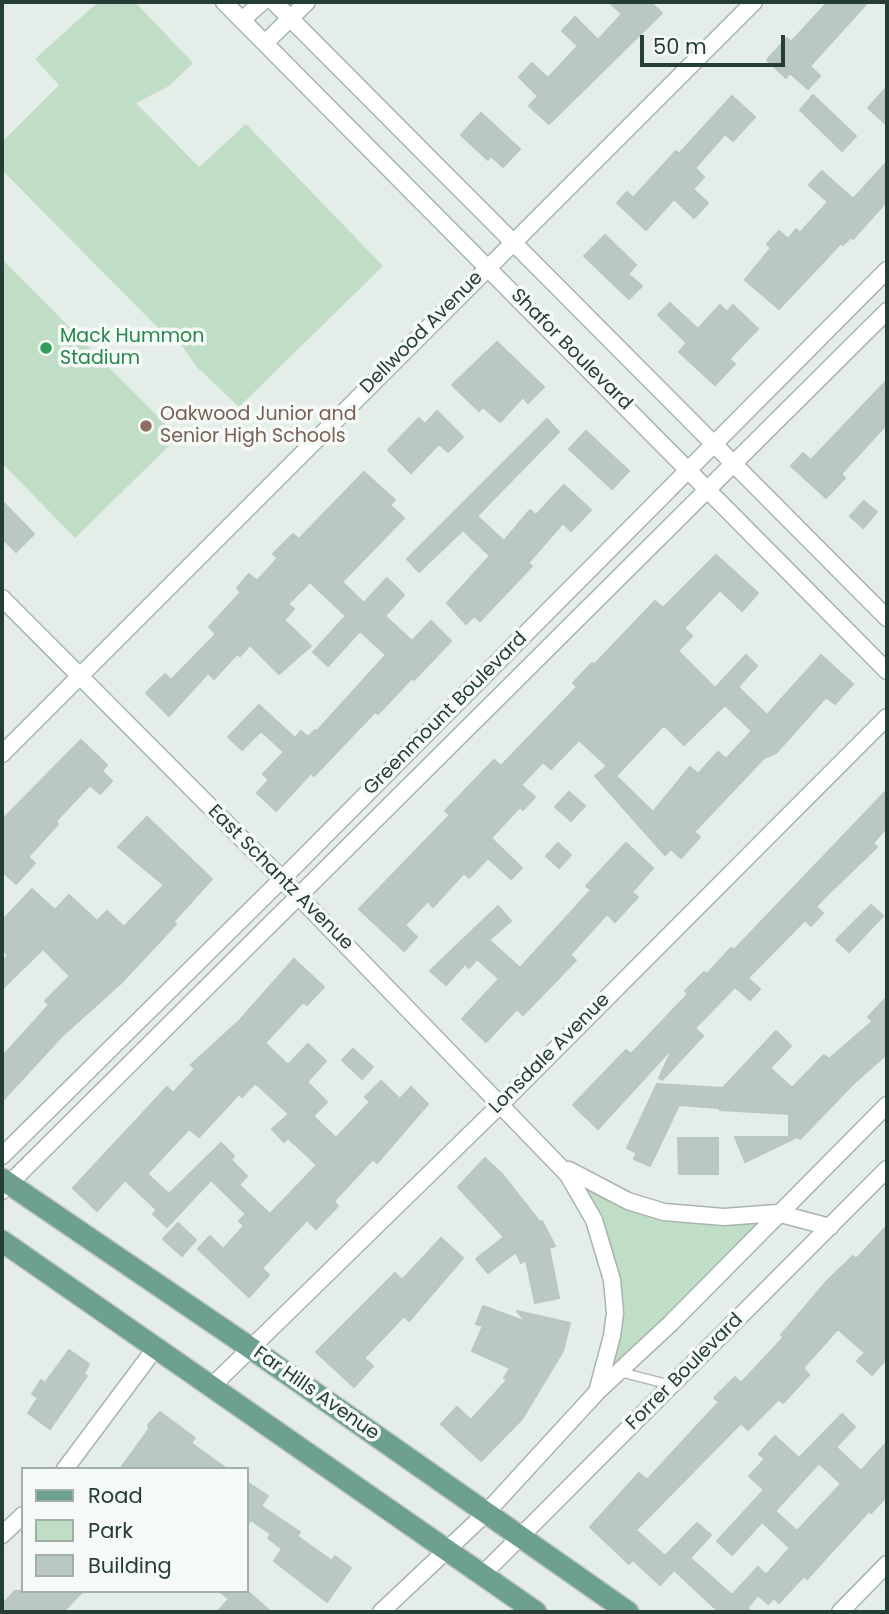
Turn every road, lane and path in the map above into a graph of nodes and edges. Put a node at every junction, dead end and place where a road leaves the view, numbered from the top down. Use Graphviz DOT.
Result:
graph roads {
  1 [pos="224,2"];
  2 [pos="262,2"];
  3 [pos="274,2"];
  4 [pos="307,2"];
  5 [pos="754,2"];
  6 [pos="290,19"];
  7 [pos="242,20"];
  8 [pos="265,43"];
  9 [pos="514,241"];
  10 [pos="488,267"];
  11 [pos="887,270"];
  12 [pos="887,311"];
  13 [pos="713,444"];
  14 [pos="734,465"];
  15 [pos="690,470"];
  16 [pos="709,489"];
  17 [pos="2,598"];
  18 [pos="887,618"];
  19 [pos="887,671"];
  20 [pos="80,677"];
  21 [pos="887,717"];
  22 [pos="2,754"];
  23 [pos="282,879"];
  24 [pos="300,897"];
  25 [pos="501,1104"];
  26 [pos="887,1105"];
  27 [pos="2,1156"];
  28 [pos="556,1159"];
  29 [pos="887,1169"];
  30 [pos="4,1184"];
  31 [pos="777,1213"];
  32 [pos="830,1227"];
  33 [pos="2,1241"];
  34 [pos="154,1349"];
  35 [pos="252,1349"];
  36 [pos="603,1359"];
  37 [pos="619,1371"];
  38 [pos="671,1385"];
  39 [pos="210,1388"];
  40 [pos="597,1392"];
  41 [pos="66,1467"];
  42 [pos="486,1513"];
  43 [pos="21,1517"];
  44 [pos="2,1535"];
  45 [pos="520,1536"];
  46 [pos="446,1550"];
  47 [pos="887,1564"];
  48 [pos="482,1575"];
  49 [pos="381,1612"];
  50 [pos="536,1612"];
  51 [pos="628,1612"];
  52 [pos="839,1612"];
  1 -- 7 [label="street, Shafor Boulevard"];
  2 -- 7 [label="street"];
  3 -- 6 [label="street, Shafor Boulevard"];
  4 -- 6 [label="street"];
  5 -- 9 [label="street, Dellwood Avenue"];
  6 -- 8 [label="street"];
  6 -- 9 [label="street, Shafor Boulevard"];
  7 -- 8 [label="street, Shafor Boulevard"];
  8 -- 10 [label="street, Shafor Boulevard"];
  9 -- 10 [label="street, Dellwood Avenue"];
  9 -- 13 [label="street, Shafor Boulevard"];
  10 -- 15 [label="street, Shafor Boulevard"];
  10 -- 20 [label="street, Dellwood Avenue"];
  11 -- 13 [label="street, Greenmount Boulevard"];
  12 -- 14 [label="street, Greenmount Boulevard"];
  13 -- 14 [label="street, Shafor Boulevard"];
  13 -- 15 [label="street, Greenmount Boulevard"];
  14 -- 16 [label="street, Greenmount Boulevard"];
  14 -- 18 [label="street, Shafor Boulevard"];
  15 -- 16 [label="street, Shafor Boulevard"];
  15 -- 23 [label="street, Greenmount Boulevard"];
  16 -- 19 [label="street, Shafor Boulevard"];
  16 -- 24 [label="street, Greenmount Boulevard"];
  17 -- 20 [label="street, East Schantz Avenue"];
  20 -- 22 [label="street, Dellwood Avenue"];
  20 -- 23 [label="street, East Schantz Avenue"];
  21 -- 25 [label="street, Lonsdale Avenue"];
  23 -- 24 [label="street, East Schantz Avenue"];
  23 -- 27 [label="street, Greenmount Boulevard"];
  24 -- 25 [label="street, East Schantz Avenue"];
  24 -- 30 [label="street, Greenmount Boulevard"];
  25 -- 28 [label="street, East Schantz Avenue"];
  25 -- 35 [label="street, Lonsdale Avenue"];
  26 -- 31 [label="street"];
  28 -- 31 [label="street, East Schantz Avenue"];
  28 -- 36 [label="street, East Schantz Avenue"];
  29 -- 32 [label="street, Forrer Boulevard"];
  30 -- 35 [label="main road, Far Hills Avenue"];
  31 -- 32 [label="street, East Schantz Avenue"];
  31 -- 37 [label="street"];
  32 -- 38 [label="street, Forrer Boulevard"];
  33 -- 34 [label="main road"];
  34 -- 39 [label="main road"];
  34 -- 41 [label="street"];
  35 -- 39 [label="street, Lonsdale Avenue"];
  35 -- 42 [label="main road, Far Hills Avenue"];
  36 -- 37 [label="lane"];
  36 -- 40 [label="street, East Schantz Avenue"];
  37 -- 38 [label="lane"];
  37 -- 40 [label="street"];
  38 -- 45 [label="street, Forrer Boulevard"];
  39 -- 46 [label="main road"];
  40 -- 42 [label="street"];
  42 -- 45 [label="main road, Far Hills Avenue"];
  42 -- 46 [label="street"];
  43 -- 44 [label="street"];
  45 -- 48 [label="street, Forrer Boulevard"];
  45 -- 51 [label="main road, Far Hills Avenue"];
  46 -- 48 [label="main road"];
  46 -- 49 [label="street"];
  47 -- 52 [label="street"];
  48 -- 50 [label="main road"];
}
